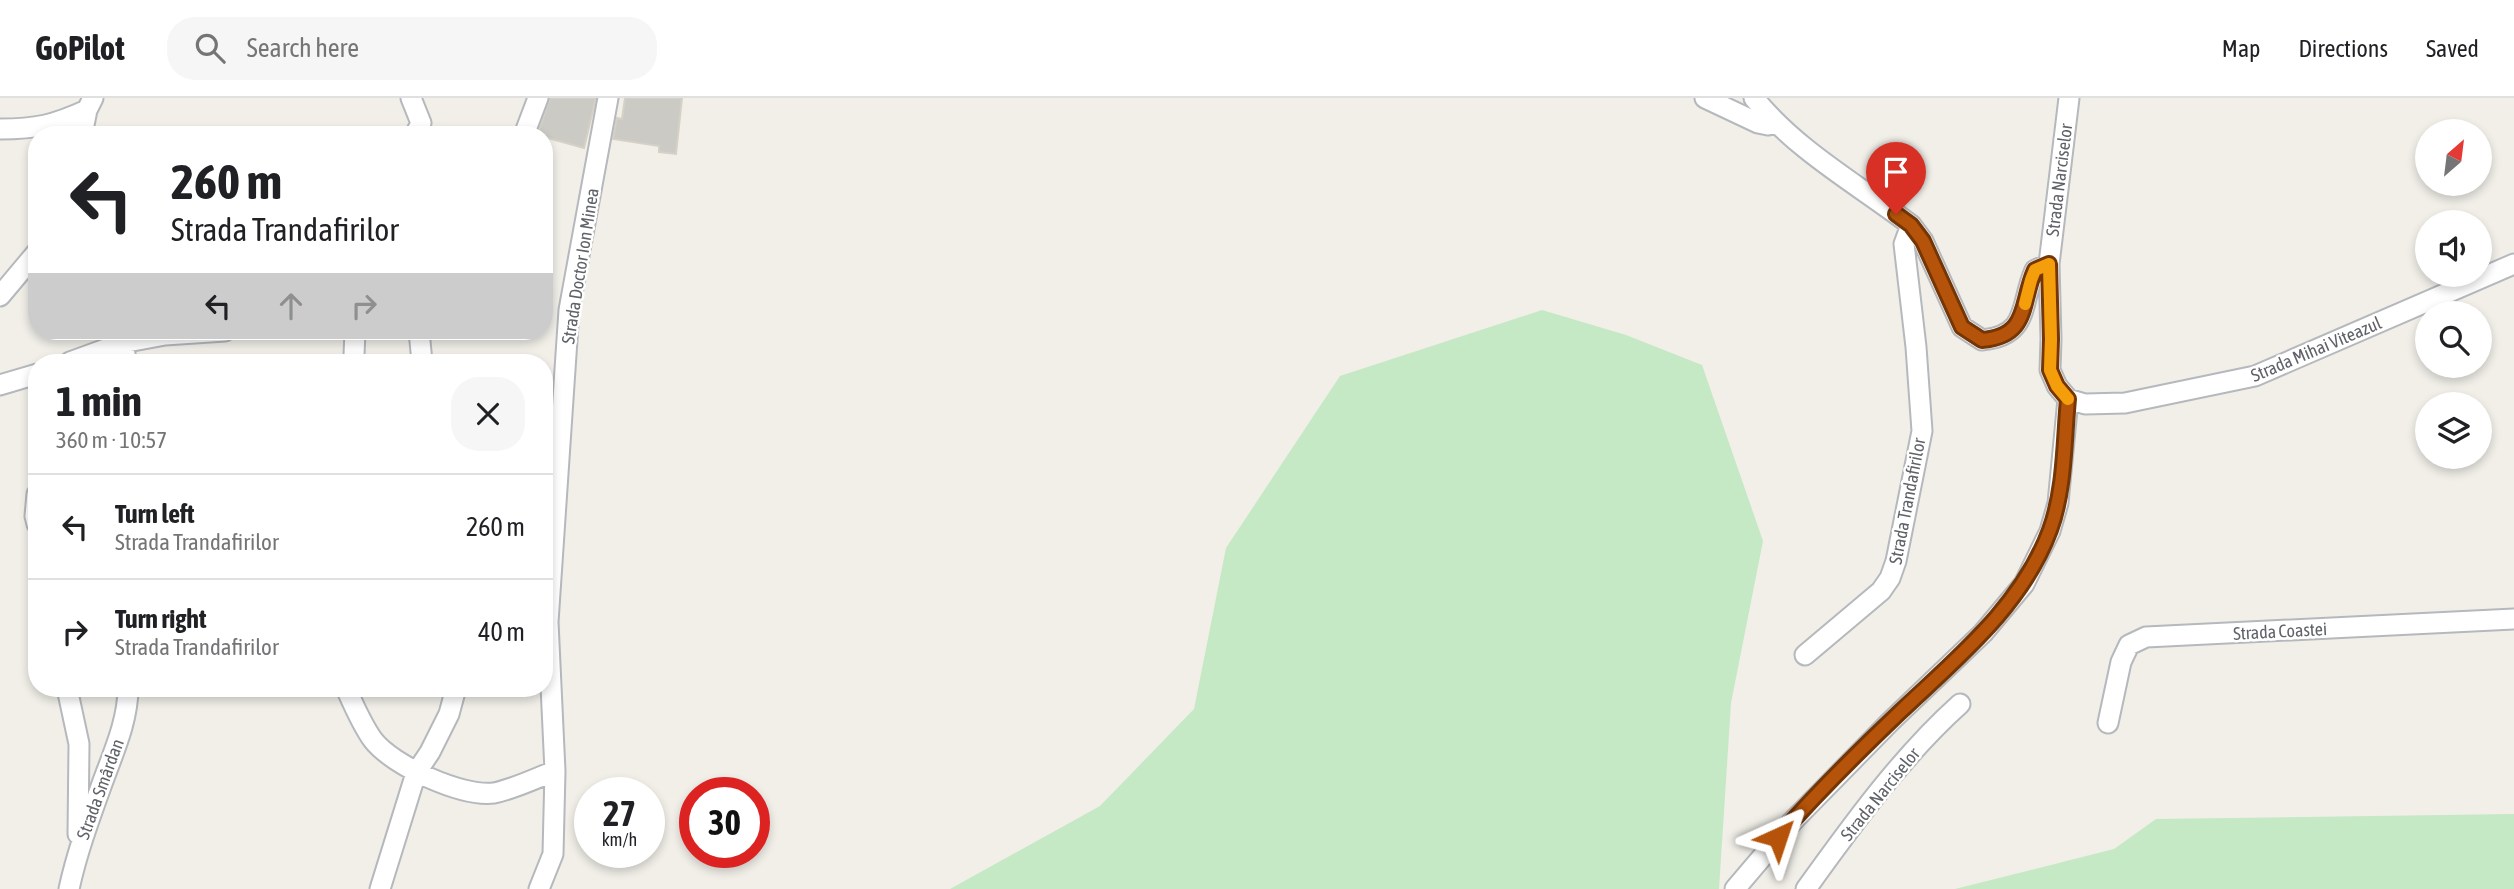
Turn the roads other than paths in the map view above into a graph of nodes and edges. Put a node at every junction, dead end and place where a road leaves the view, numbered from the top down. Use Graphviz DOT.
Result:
graph roads {
  1 [pos="411,98"];
  2 [pos="538,98"];
  3 [pos="608,98"];
  4 [pos="1705,98"];
  5 [pos="1754,98"];
  6 [pos="2069,98"];
  7 [pos="90,104"];
  8 [pos="1774,123"];
  9 [pos="45,126"];
  10 [pos="84,126"];
  11 [pos="420,126"];
  12 [pos="527,126"];
  13 [pos="0,129"];
  14 [pos="28,129"];
  15 [pos="1911,225"];
  16 [pos="28,262"];
  17 [pos="2049,264"];
  18 [pos="2514,264"];
  19 [pos="0,296"];
  20 [pos="138,340"];
  21 [pos="122,343"];
  22 [pos="92,354"];
  23 [pos="125,354"];
  24 [pos="28,382"];
  25 [pos="0,385"];
  26 [pos="2068,399"];
  27 [pos="553,548"];
  28 [pos="2514,619"];
  29 [pos="1804,655"];
  30 [pos="69,697"];
  31 [pos="128,697"];
  32 [pos="351,697"];
  33 [pos="454,697"];
  34 [pos="552,697"];
  35 [pos="1960,704"];
  36 [pos="2108,723"];
  37 [pos="555,771"];
  38 [pos="416,773"];
  39 [pos="78,849"];
  40 [pos="69,889"];
  41 [pos="380,889"];
  42 [pos="539,889"];
  43 [pos="1735,889"];
  44 [pos="1806,889"];
  1 -- 11 [label="street"];
  2 -- 12 [label="street"];
  3 -- 27 [label="street, Strada Doctor Ion Minea"];
  4 -- 8 [label="street"];
  5 -- 8 [label="street"];
  6 -- 17 [label="street, Strada Narciselor"];
  7 -- 9 [label="street"];
  7 -- 10 [label="street"];
  8 -- 15 [label="street"];
  13 -- 14 [label="street"];
  15 -- 17 [label="street"];
  15 -- 29 [label="street, Strada Trandafirilor"];
  16 -- 19 [label="street"];
  17 -- 26 [label="street, Strada Narciselor"];
  18 -- 26 [label="street, Strada Mihai Viteazul"];
  20 -- 21 [label="street"];
  21 -- 22 [label="street"];
  21 -- 23 [label="street"];
  24 -- 25 [label="street"];
  26 -- 43 [label="street"];
  28 -- 36 [label="street, Strada Coastei"];
  30 -- 39 [label="street"];
  31 -- 39 [label="street, Strada Smârdan"];
  32 -- 38 [label="street"];
  33 -- 38 [label="street"];
  34 -- 37 [label="street, Strada Doctor Ion Minea"];
  35 -- 44 [label="street, Strada Narciselor"];
  37 -- 38 [label="street"];
  37 -- 42 [label="street, Strada Doctor Ion Minea"];
  38 -- 41 [label="street"];
  39 -- 40 [label="street, Strada Smârdan"];
}
